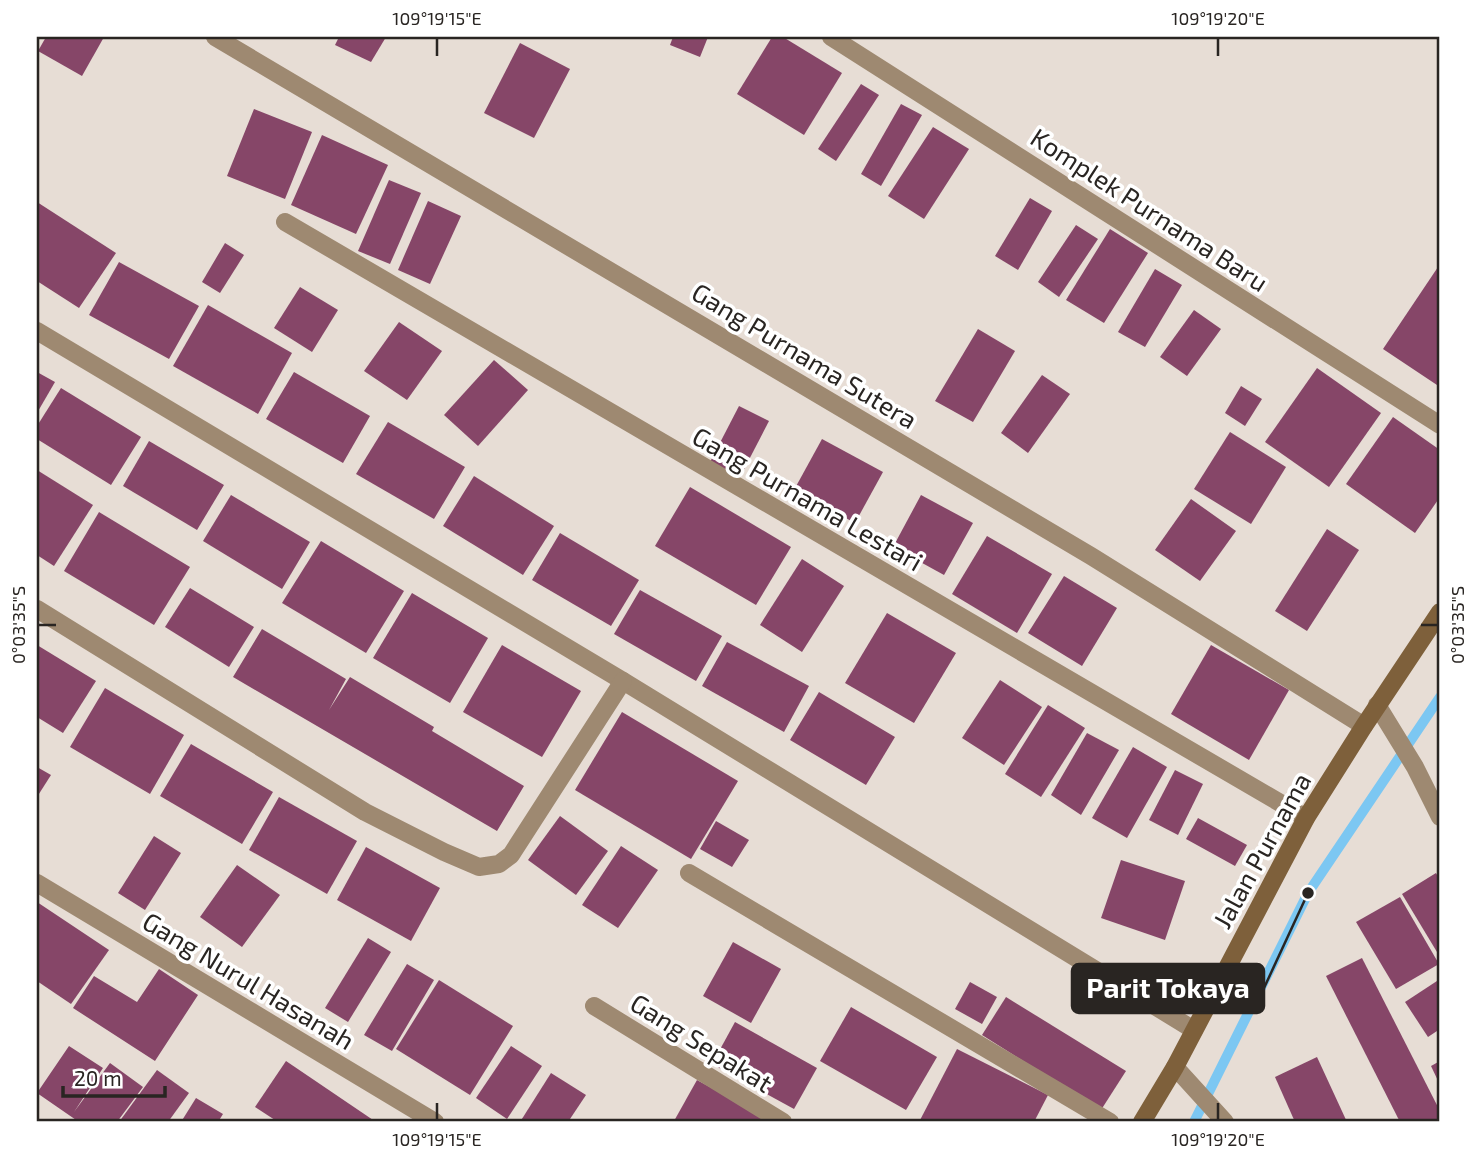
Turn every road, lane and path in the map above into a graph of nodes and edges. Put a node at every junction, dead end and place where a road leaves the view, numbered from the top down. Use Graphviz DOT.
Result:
graph roads {
  1 [pos="215,37"];
  2 [pos="831,37"];
  3 [pos="285,222"];
  4 [pos="37,331"];
  5 [pos="1440,425"];
  6 [pos="37,609"];
  7 [pos="1440,612"];
  8 [pos="623,681"];
  9 [pos="1377,705"];
  10 [pos="1364,726"];
  11 [pos="1440,817"];
  12 [pos="1306,818"];
  13 [pos="689,873"];
  14 [pos="37,883"];
  15 [pos="594,1006"];
  16 [pos="1194,1030"];
  17 [pos="1175,1067"];
  18 [pos="1221,1118"];
  19 [pos="435,1122"];
  20 [pos="783,1122"];
  21 [pos="1110,1122"];
  22 [pos="1142,1122"];
  1 -- 10 [label="street, Gang Purnama Sutera"];
  2 -- 5 [label="street, Komplek Purnama Baru"];
  3 -- 12 [label="street, Gang Purnama Lestari"];
  4 -- 8 [label="street"];
  6 -- 8 [label="street"];
  7 -- 9 [label="street, Jalan Purnama"];
  8 -- 16 [label="street"];
  9 -- 10 [label="street, Jalan Purnama"];
  9 -- 11 [label="street"];
  10 -- 12 [label="street, Jalan Purnama"];
  12 -- 16 [label="street, Jalan Purnama"];
  13 -- 21 [label="street"];
  14 -- 19 [label="street, Gang Nurul Hasanah"];
  15 -- 20 [label="street, Gang Sepakat"];
  16 -- 17 [label="street, Jalan Purnama"];
  17 -- 18 [label="street"];
  17 -- 22 [label="street, Jalan Purnama"];
}
